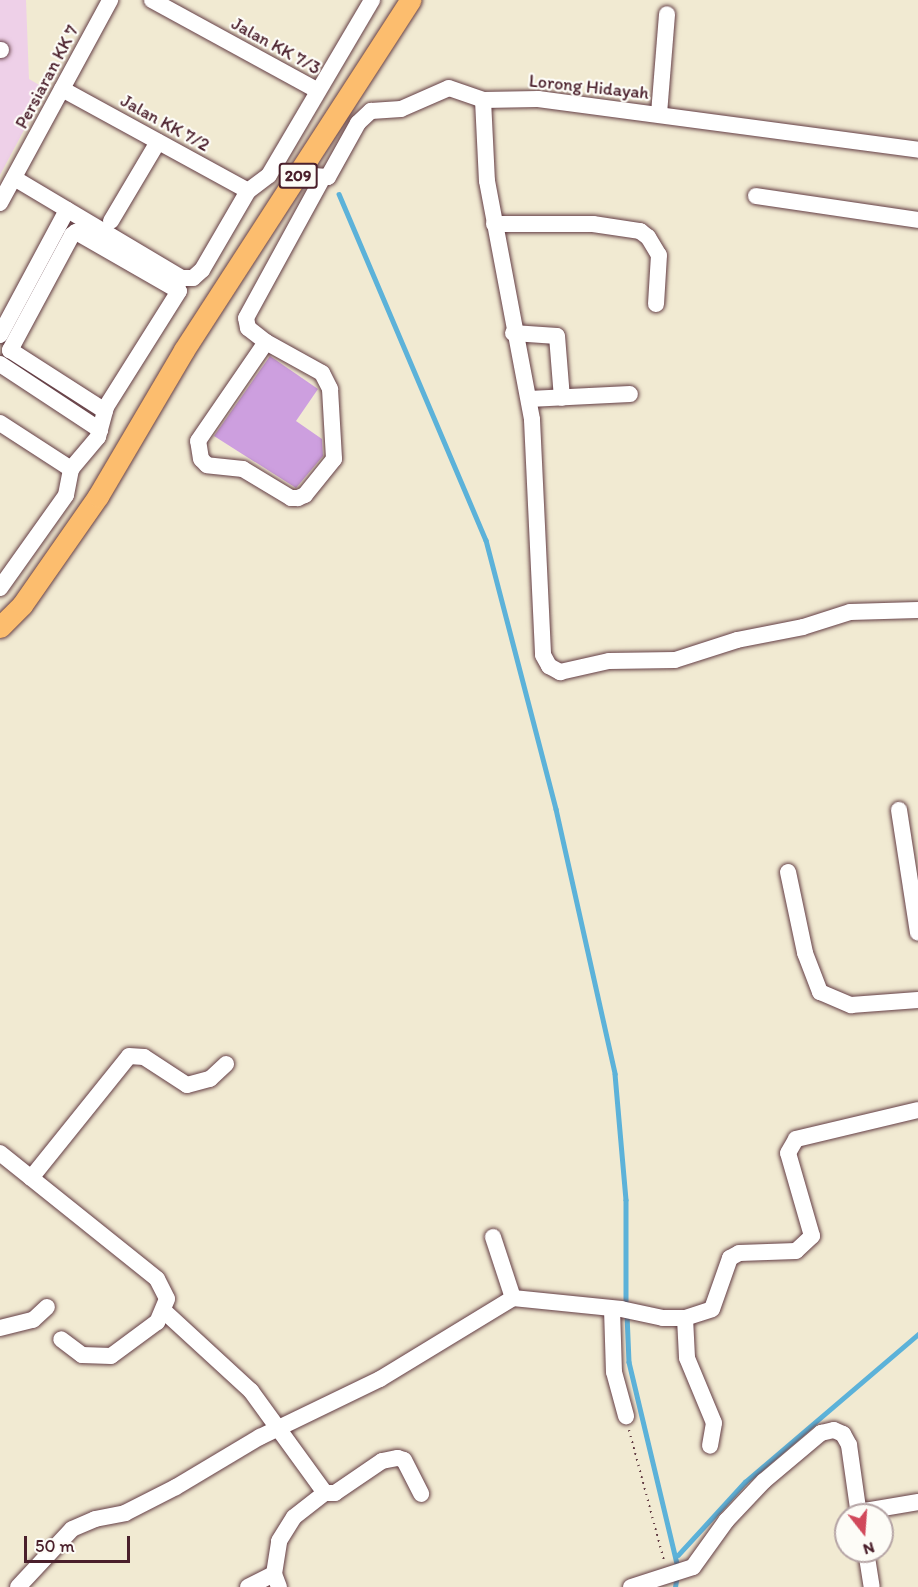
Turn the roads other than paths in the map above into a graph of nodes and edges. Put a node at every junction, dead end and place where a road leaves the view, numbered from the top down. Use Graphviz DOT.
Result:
graph roads {
  1 [pos="111,0"];
  2 [pos="152,0"];
  3 [pos="372,0"];
  4 [pos="410,0"];
  5 [pos="668,14"];
  6 [pos="62,89"];
  7 [pos="318,91"];
  8 [pos="483,100"];
  9 [pos="659,114"];
  10 [pos="158,142"];
  11 [pos="918,150"];
  12 [pos="299,175"];
  13 [pos="14,178"];
  14 [pos="322,179"];
  15 [pos="248,191"];
  16 [pos="756,196"];
  17 [pos="0,203"];
  18 [pos="68,210"];
  19 [pos="918,220"];
  20 [pos="111,221"];
  21 [pos="495,224"];
  22 [pos="656,304"];
  23 [pos="513,333"];
  24 [pos="0,335"];
  25 [pos="266,342"];
  26 [pos="0,364"];
  27 [pos="630,394"];
  28 [pos="562,398"];
  29 [pos="529,399"];
  30 [pos="105,411"];
  31 [pos="0,423"];
  32 [pos="100,430"];
  33 [pos="71,469"];
  34 [pos="0,588"];
  35 [pos="918,610"];
  36 [pos="0,627"];
  37 [pos="899,810"];
  38 [pos="788,872"];
  39 [pos="918,933"];
  40 [pos="918,1000"];
  41 [pos="226,1064"];
  42 [pos="918,1110"];
  43 [pos="0,1153"];
  44 [pos="31,1179"];
  45 [pos="493,1237"];
  46 [pos="513,1298"];
  47 [pos="47,1307"];
  48 [pos="616,1309"];
  49 [pos="165,1312"];
  50 [pos="685,1318"];
  51 [pos="0,1328"];
  52 [pos="61,1339"];
  53 [pos="626,1416"];
  54 [pos="280,1429"];
  55 [pos="710,1446"];
  56 [pos="326,1493"];
  57 [pos="421,1494"];
  58 [pos="918,1502"];
  59 [pos="858,1503"];
  60 [pos="894,1506"];
  61 [pos="868,1563"];
  62 [pos="276,1581"];
  63 [pos="18,1587"];
  64 [pos="248,1587"];
  65 [pos="631,1587"];
  66 [pos="872,1587"];
  1 -- 6 [label="street, Persiaran KK 7"];
  2 -- 7 [label="street, Jalan KK 7/3"];
  3 -- 7 [label="street"];
  4 -- 12 [label="main road, 209"];
  5 -- 9 [label="street"];
  6 -- 10 [label="street, Jalan KK 7/2"];
  6 -- 13 [label="street, Persiaran KK 7"];
  7 -- 15 [label="street"];
  8 -- 9 [label="street, Lorong Hidayah"];
  8 -- 14 [label="street, Lorong Hidayah"];
  8 -- 21 [label="street"];
  9 -- 11 [label="street, Lorong Hidayah"];
  10 -- 15 [label="street, Jalan KK 7/2"];
  10 -- 20 [label="street"];
  12 -- 14 [label="street"];
  12 -- 36 [label="main road, 209"];
  13 -- 17 [label="street, Persiaran KK 7"];
  13 -- 18 [label="street"];
  14 -- 25 [label="street"];
  15 -- 18 [label="street"];
  16 -- 19 [label="street"];
  18 -- 24 [label="street"];
  21 -- 22 [label="street"];
  21 -- 23 [label="street"];
  23 -- 28 [label="street"];
  23 -- 29 [label="street"];
  25 -- 25 [label="street"];
  26 -- 32 [label="street"];
  27 -- 28 [label="street"];
  28 -- 29 [label="street"];
  29 -- 35 [label="street"];
  30 -- 30 [label="street"];
  30 -- 32 [label="street"];
  31 -- 33 [label="street"];
  32 -- 33 [label="street"];
  33 -- 34 [label="street"];
  37 -- 39 [label="street"];
  38 -- 40 [label="street"];
  41 -- 44 [label="street"];
  42 -- 50 [label="street"];
  43 -- 44 [label="street"];
  44 -- 49 [label="street"];
  45 -- 46 [label="street"];
  46 -- 48 [label="street"];
  46 -- 54 [label="street"];
  47 -- 51 [label="street"];
  48 -- 50 [label="street"];
  48 -- 53 [label="street"];
  49 -- 52 [label="street"];
  49 -- 54 [label="street"];
  50 -- 55 [label="street"];
  54 -- 56 [label="street"];
  54 -- 63 [label="street"];
  56 -- 57 [label="street"];
  56 -- 62 [label="street"];
  58 -- 60 [label="street"];
  59 -- 65 [label="street"];
  61 -- 66 [label="street"];
  62 -- 64 [label="street"];
}
